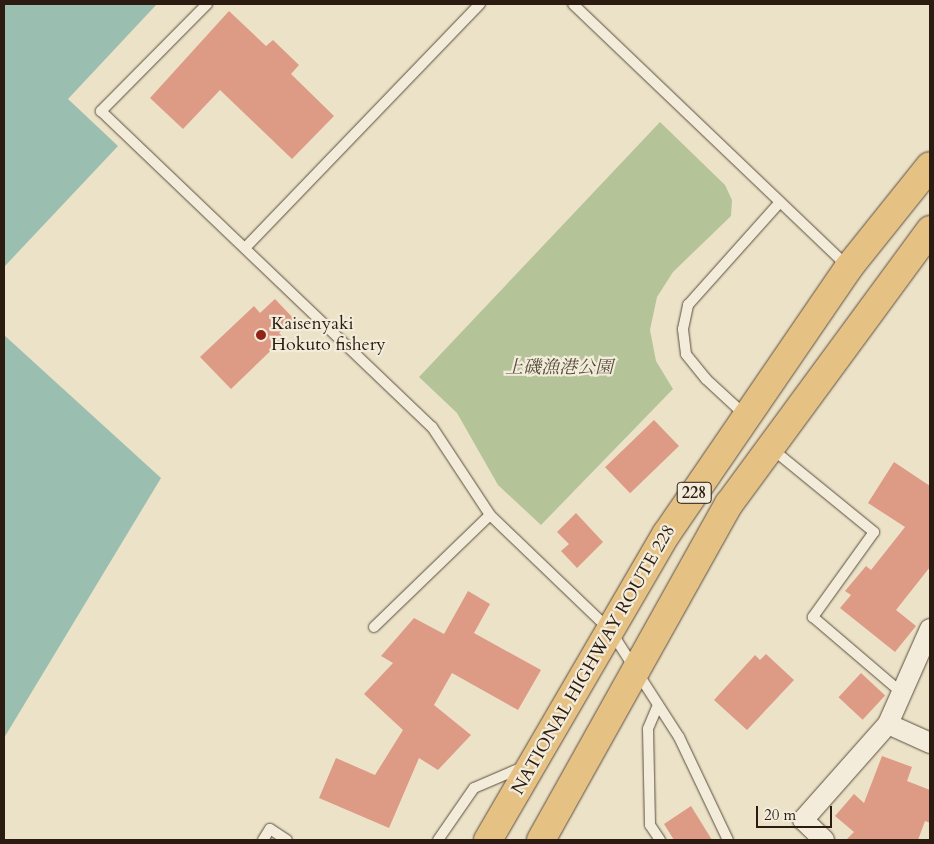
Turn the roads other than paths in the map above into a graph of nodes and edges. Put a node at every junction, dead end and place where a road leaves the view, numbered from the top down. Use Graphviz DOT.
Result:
graph roads {
  1 [pos="480,4"];
  2 [pos="573,4"];
  3 [pos="204,5"];
  4 [pos="930,166"];
  5 [pos="780,202"];
  6 [pos="930,230"];
  7 [pos="245,248"];
  8 [pos="849,267"];
  9 [pos="747,416"];
  10 [pos="770,448"];
  11 [pos="490,515"];
  12 [pos="374,627"];
  13 [pos="930,629"];
  14 [pos="610,630"];
  15 [pos="635,668"];
  16 [pos="902,693"];
  17 [pos="658,705"];
  18 [pos="888,724"];
  19 [pos="930,743"];
  20 [pos="534,762"];
  21 [pos="263,840"];
  22 [pos="287,840"];
  23 [pos="438,840"];
  24 [pos="488,840"];
  25 [pos="542,840"];
  26 [pos="660,840"];
  27 [pos="728,840"];
  28 [pos="824,840"];
  1 -- 7 [label="lane"];
  2 -- 5 [label="lane"];
  3 -- 7 [label="lane"];
  4 -- 8 [label="highway, NATIONAL HIGHWAY ROUTE 228 / 228"];
  5 -- 8 [label="lane"];
  5 -- 9 [label="lane"];
  6 -- 10 [label="highway, 228"];
  7 -- 11 [label="lane"];
  8 -- 9 [label="highway, NATIONAL HIGHWAY ROUTE 228 / 228"];
  9 -- 14 [label="highway, NATIONAL HIGHWAY ROUTE 228 / 228"];
  10 -- 15 [label="highway, 228"];
  10 -- 16 [label="lane"];
  11 -- 12 [label="lane"];
  11 -- 14 [label="lane"];
  13 -- 16 [label="street"];
  14 -- 15 [label="lane"];
  14 -- 20 [label="highway, NATIONAL HIGHWAY ROUTE 228 / 228"];
  15 -- 17 [label="lane"];
  15 -- 25 [label="highway, 228"];
  16 -- 18 [label="street"];
  17 -- 26 [label="lane"];
  17 -- 27 [label="lane"];
  18 -- 19 [label="street"];
  18 -- 28 [label="street"];
  20 -- 23 [label="lane"];
  20 -- 24 [label="highway, NATIONAL HIGHWAY ROUTE 228 / 228"];
  21 -- 22 [label="lane"];
}
